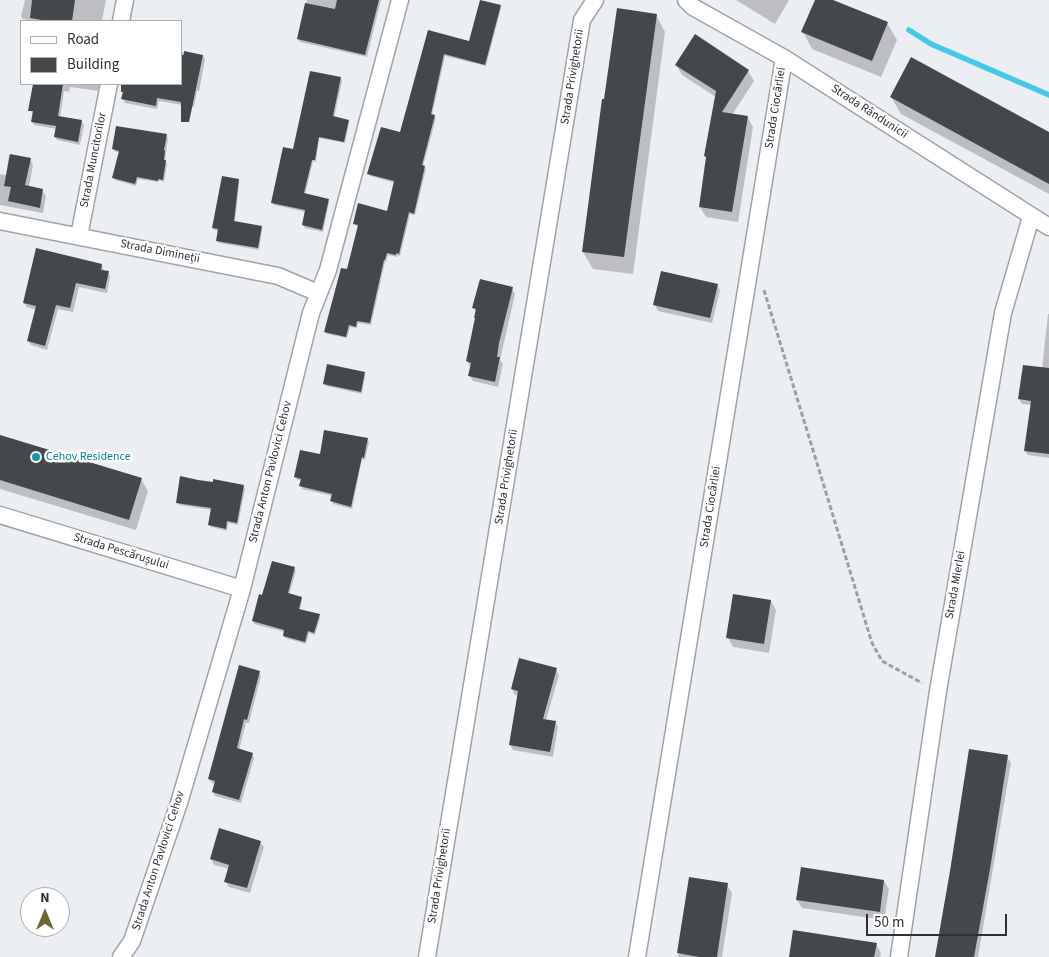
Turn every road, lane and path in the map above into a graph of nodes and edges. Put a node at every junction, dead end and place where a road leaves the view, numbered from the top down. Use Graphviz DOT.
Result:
graph roads {
  1 [pos="125,0"];
  2 [pos="400,0"];
  3 [pos="595,0"];
  4 [pos="686,0"];
  5 [pos="121,20"];
  6 [pos="784,58"];
  7 [pos="109,85"];
  8 [pos="1031,217"];
  9 [pos="0,221"];
  10 [pos="1049,227"];
  11 [pos="79,236"];
  12 [pos="762,282"];
  13 [pos="318,293"];
  14 [pos="0,515"];
  15 [pos="242,589"];
  16 [pos="938,691"];
  17 [pos="134,949"];
  18 [pos="121,957"];
  19 [pos="427,957"];
  20 [pos="637,957"];
  21 [pos="899,957"];
  1 -- 5 [label="street"];
  2 -- 13 [label="street, Strada Anton Pavlovici Cehov"];
  3 -- 19 [label="street, Strada Privighetorii"];
  4 -- 6 [label="street, Strada Rândunicii"];
  6 -- 8 [label="street, Strada Rândunicii"];
  6 -- 20 [label="street, Strada Ciocârliei"];
  7 -- 11 [label="street, Strada Muncitorilor"];
  8 -- 10 [label="street, Strada Rândunicii"];
  8 -- 16 [label="street, Strada Mierlei"];
  9 -- 11 [label="street, Strada Dimineții"];
  11 -- 13 [label="street, Strada Dimineții"];
  12 -- 16 [label="path"];
  13 -- 15 [label="street, Strada Anton Pavlovici Cehov"];
  14 -- 15 [label="street, Strada Pescărușului"];
  15 -- 17 [label="street, Strada Anton Pavlovici Cehov"];
  16 -- 21 [label="street, Strada Mierlei"];
  17 -- 18 [label="street, Strada Anton Pavlovici Cehov"];
}
